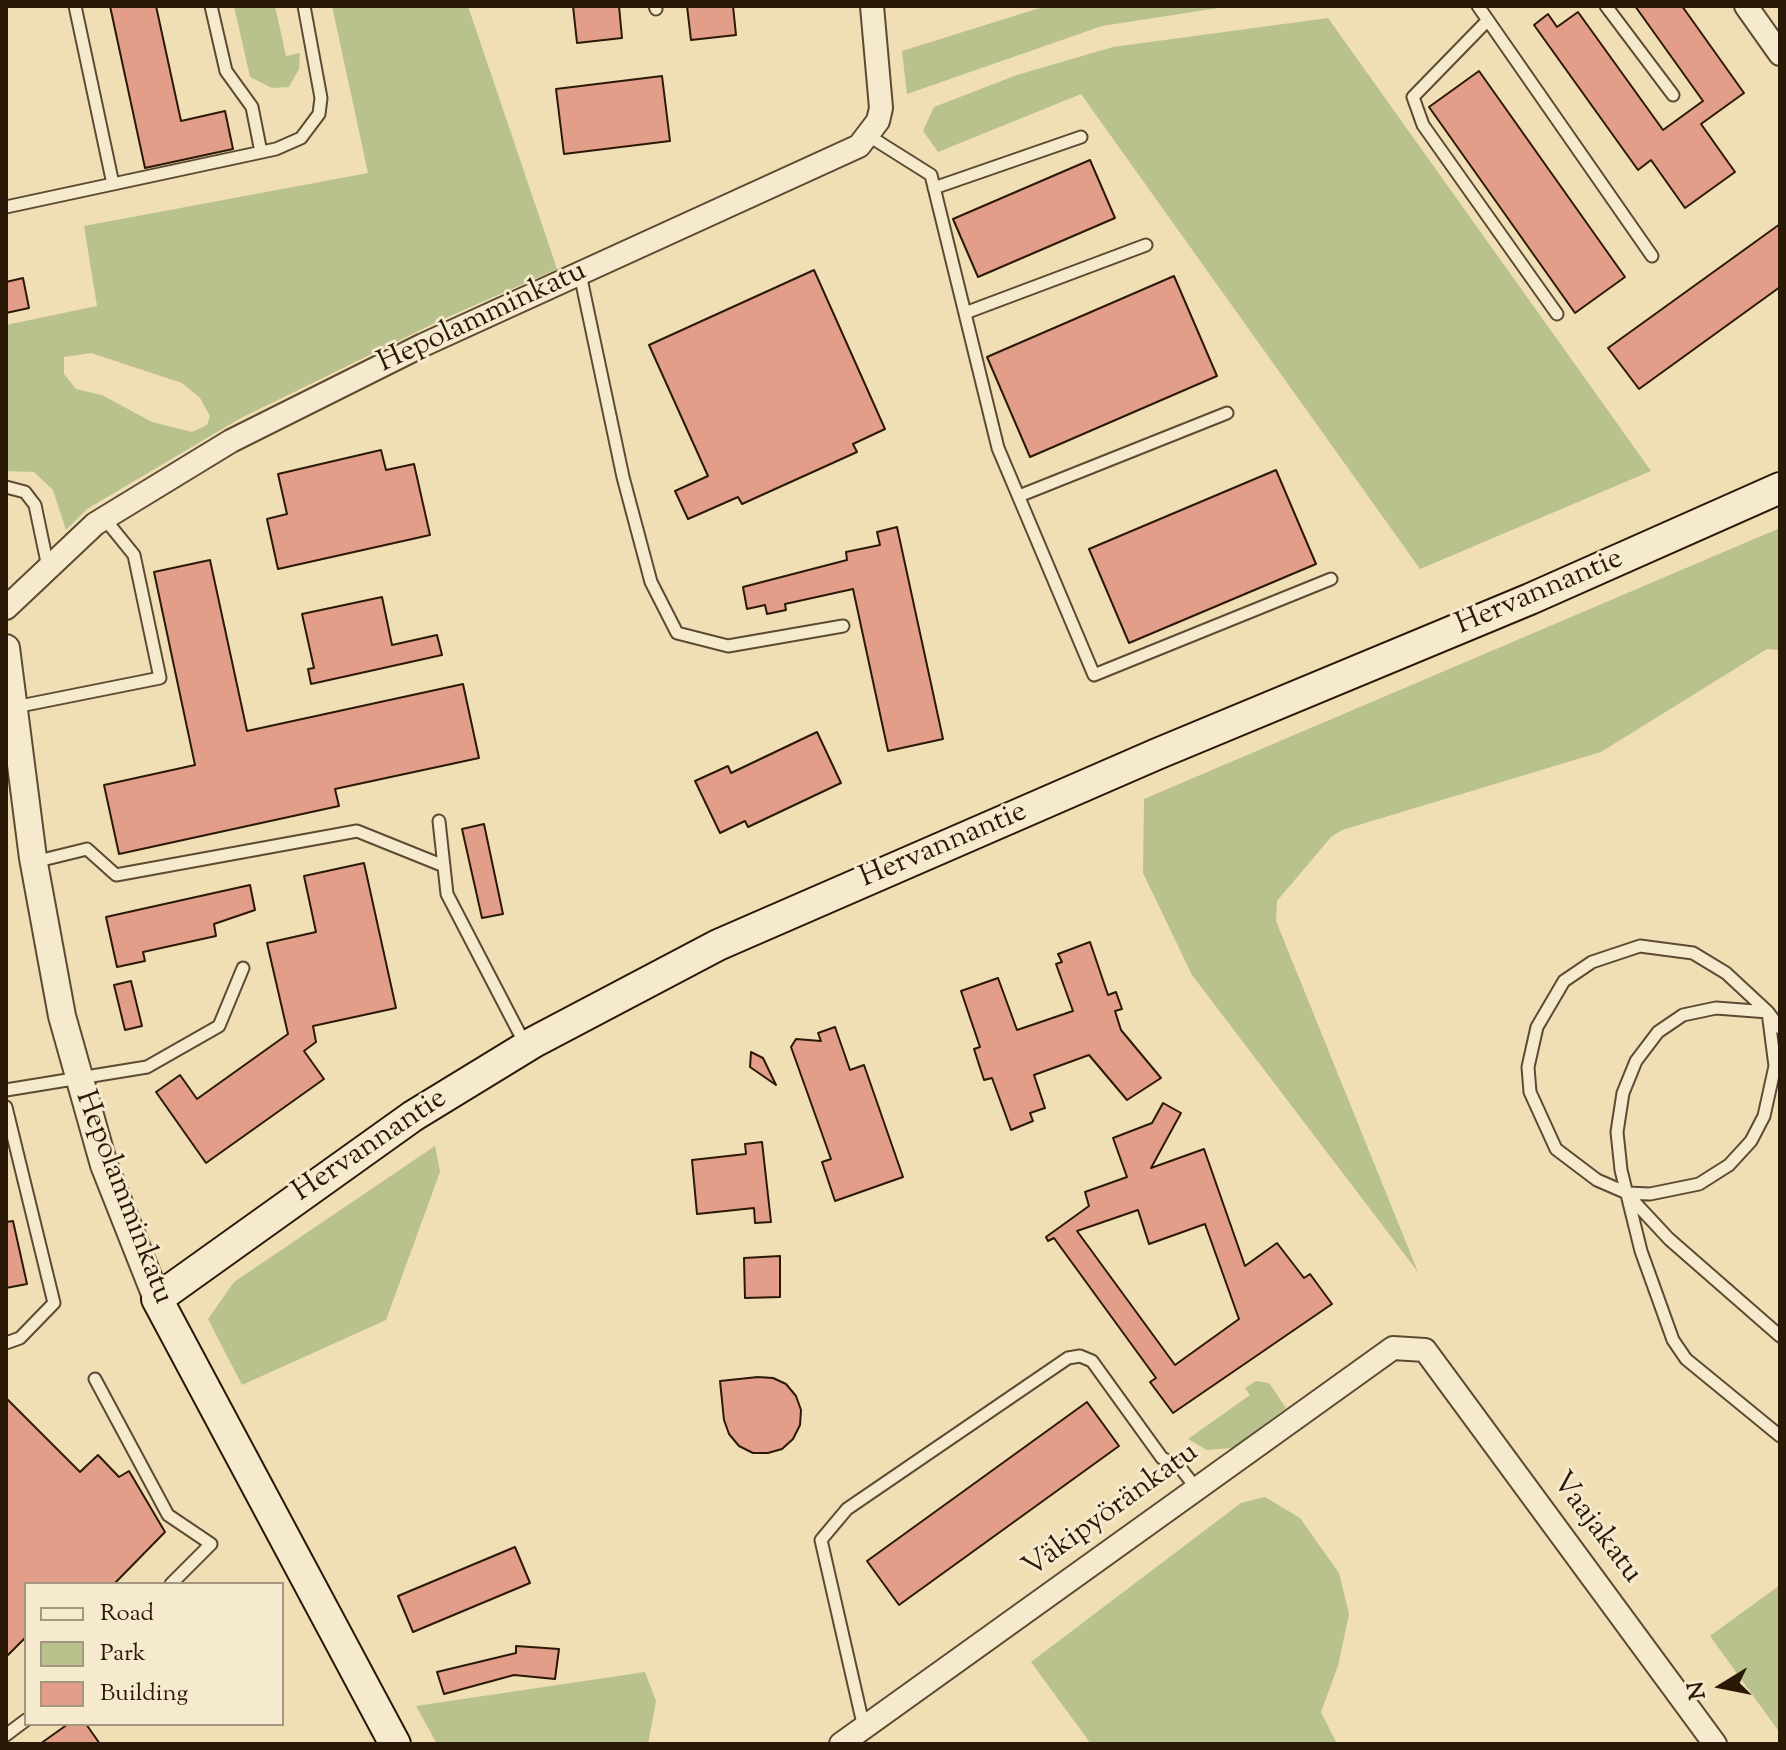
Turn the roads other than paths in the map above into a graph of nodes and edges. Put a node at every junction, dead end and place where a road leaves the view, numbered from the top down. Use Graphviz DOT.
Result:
graph roads {
  1 [pos="75,6"];
  2 [pos="211,6"];
  3 [pos="304,6"];
  4 [pos="872,6"];
  5 [pos="1478,6"];
  6 [pos="1606,6"];
  7 [pos="1746,6"];
  8 [pos="1488,20"];
  9 [pos="1780,54"];
  10 [pos="1673,95"];
  11 [pos="869,136"];
  12 [pos="1081,137"];
  13 [pos="261,152"];
  14 [pos="113,184"];
  15 [pos="934,188"];
  16 [pos="6,207"];
  17 [pos="1146,245"];
  18 [pos="1652,256"];
  19 [pos="580,274"];
  20 [pos="965,313"];
  21 [pos="1557,314"];
  22 [pos="1227,413"];
  23 [pos="6,487"];
  24 [pos="1780,488"];
  25 [pos="1019,496"];
  26 [pos="104,518"];
  27 [pos="48,567"];
  28 [pos="1331,579"];
  29 [pos="6,608"];
  30 [pos="843,626"];
  31 [pos="6,648"];
  32 [pos="15,707"];
  33 [pos="439,821"];
  34 [pos="34,862"];
  35 [pos="444,866"];
  36 [pos="243,968"];
  37 [pos="1768,1012"];
  38 [pos="1780,1028"];
  39 [pos="527,1047"];
  40 [pos="77,1076"];
  41 [pos="6,1090"];
  42 [pos="6,1107"];
  43 [pos="1627,1193"];
  44 [pos="157,1299"];
  45 [pos="1778,1331"];
  46 [pos="6,1343"];
  47 [pos="1425,1350"];
  48 [pos="95,1379"];
  49 [pos="1780,1436"];
  50 [pos="1196,1488"];
  51 [pos="173,1582"];
  52 [pos="24,1722"];
  53 [pos="864,1728"];
  54 [pos="6,1735"];
  55 [pos="393,1743"];
  56 [pos="841,1744"];
  57 [pos="1715,1744"];
  1 -- 14 [label="lane"];
  2 -- 13 [label="lane"];
  3 -- 13 [label="lane"];
  4 -- 11 [label="street"];
  5 -- 8 [label="lane"];
  6 -- 10 [label="lane"];
  7 -- 9 [label="street"];
  8 -- 18 [label="lane"];
  8 -- 21 [label="lane"];
  11 -- 15 [label="lane"];
  11 -- 19 [label="street, Hepolamminkatu"];
  12 -- 15 [label="lane"];
  13 -- 14 [label="lane"];
  14 -- 16 [label="lane"];
  15 -- 20 [label="lane"];
  17 -- 20 [label="lane"];
  19 -- 26 [label="street, Hepolamminkatu"];
  19 -- 30 [label="lane"];
  20 -- 25 [label="lane"];
  22 -- 25 [label="lane"];
  23 -- 27 [label="lane"];
  24 -- 39 [label="main road, Hervannantie"];
  25 -- 28 [label="lane"];
  26 -- 27 [label="street, Hepolamminkatu"];
  26 -- 32 [label="lane"];
  27 -- 29 [label="street, Hepolamminkatu"];
  31 -- 32 [label="street, Hepolamminkatu"];
  32 -- 34 [label="street, Hepolamminkatu"];
  33 -- 35 [label="lane"];
  34 -- 35 [label="lane"];
  34 -- 40 [label="street, Hepolamminkatu"];
  35 -- 39 [label="lane"];
  36 -- 40 [label="lane"];
  37 -- 38 [label="lane"];
  37 -- 43 [label="lane"];
  37 -- 43 [label="lane"];
  37 -- 43 [label="lane"];
  39 -- 44 [label="main road, Hervannantie"];
  40 -- 41 [label="lane"];
  40 -- 44 [label="street, Hepolamminkatu"];
  42 -- 46 [label="lane"];
  43 -- 45 [label="lane"];
  43 -- 49 [label="lane"];
  44 -- 55 [label="main road, Hepolamminkatu"];
  47 -- 50 [label="street, Väkipyöränkatu"];
  47 -- 57 [label="street, Vaajakatu"];
  48 -- 51 [label="lane"];
  50 -- 53 [label="street, Väkipyöränkatu"];
  50 -- 53 [label="lane"];
  52 -- 54 [label="lane"];
  53 -- 56 [label="street, Väkipyöränkatu"];
}
